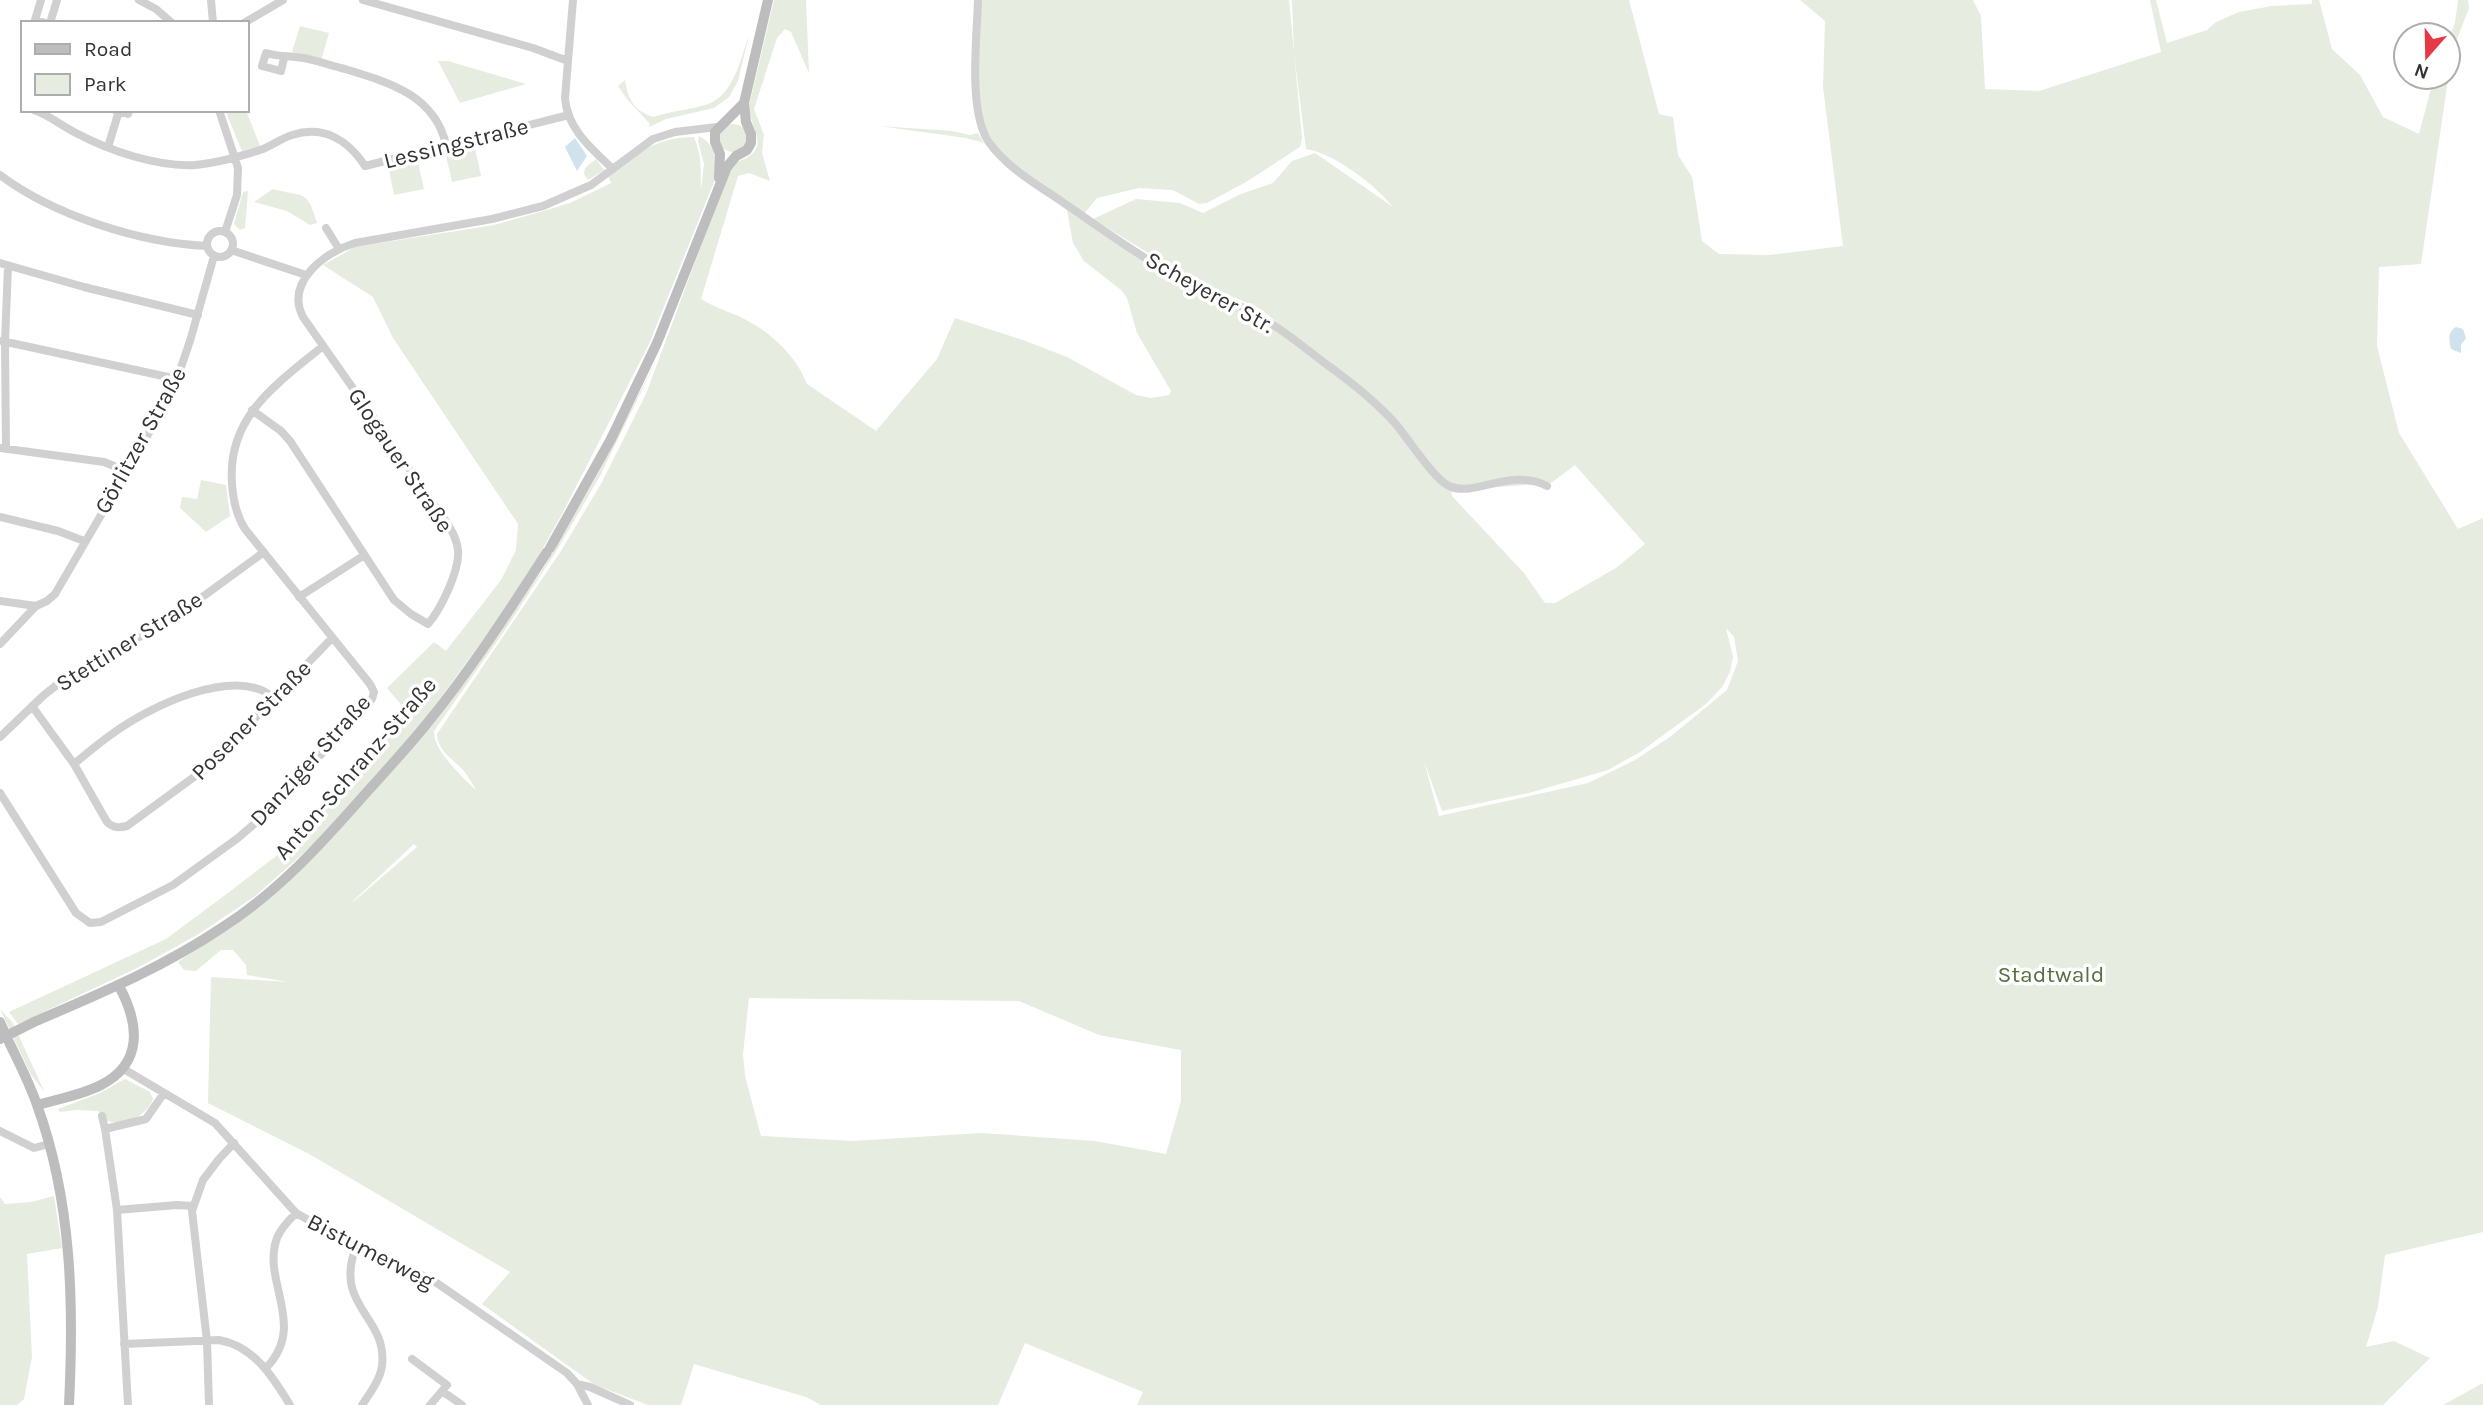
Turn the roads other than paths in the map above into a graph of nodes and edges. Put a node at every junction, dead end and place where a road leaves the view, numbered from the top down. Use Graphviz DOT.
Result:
graph roads {
  1 [pos="41,0"];
  2 [pos="57,0"];
  3 [pos="139,0"];
  4 [pos="211,0"];
  5 [pos="283,0"];
  6 [pos="363,0"];
  7 [pos="573,0"];
  8 [pos="768,0"];
  9 [pos="978,0"];
  10 [pos="40,21"];
  11 [pos="49,21"];
  12 [pos="170,21"];
  13 [pos="213,21"];
  14 [pos="247,21"];
  15 [pos="284,58"];
  16 [pos="568,61"];
  17 [pos="744,103"];
  18 [pos="41,112"];
  19 [pos="117,112"];
  20 [pos="219,112"];
  21 [pos="569,115"];
  22 [pos="728,120"];
  23 [pos="717,127"];
  24 [pos="748,127"];
  25 [pos="694,130"];
  26 [pos="446,145"];
  27 [pos="717,146"];
  28 [pos="108,147"];
  29 [pos="736,156"];
  30 [pos="236,157"];
  31 [pos="613,169"];
  32 [pos="0,175"];
  33 [pos="718,188"];
  34 [pos="326,228"];
  35 [pos="225,232"];
  36 [pos="207,246"];
  37 [pos="340,249"];
  38 [pos="231,250"];
  39 [pos="214,256"];
  40 [pos="4,264"];
  41 [pos="306,275"];
  42 [pos="198,315"];
  43 [pos="2,341"];
  44 [pos="323,346"];
  45 [pos="177,379"];
  46 [pos="252,410"];
  47 [pos="3,449"];
  48 [pos="126,471"];
  49 [pos="1547,486"];
  50 [pos="0,517"];
  51 [pos="84,541"];
  52 [pos="264,552"];
  53 [pos="363,556"];
  54 [pos="299,597"];
  55 [pos="0,601"];
  56 [pos="36,606"];
  57 [pos="332,638"];
  58 [pos="0,644"];
  59 [pos="275,699"];
  60 [pos="32,706"];
  61 [pos="0,737"];
  62 [pos="74,764"];
  63 [pos="0,793"];
  64 [pos="119,986"];
  65 [pos="3,1034"];
  66 [pos="122,1068"];
  67 [pos="163,1093"];
  68 [pos="37,1105"];
  69 [pos="102,1116"];
  70 [pos="105,1129"];
  71 [pos="0,1131"];
  72 [pos="234,1143"];
  73 [pos="49,1144"];
  74 [pos="192,1206"];
  75 [pos="117,1210"];
  76 [pos="296,1213"];
  77 [pos="356,1247"];
  78 [pos="207,1340"];
  79 [pos="124,1344"];
  80 [pos="412,1359"];
  81 [pos="266,1368"];
  82 [pos="577,1384"];
  83 [pos="442,1391"];
  84 [pos="69,1405"];
  85 [pos="128,1405"];
  86 [pos="209,1405"];
  87 [pos="290,1405"];
  88 [pos="362,1405"];
  89 [pos="430,1405"];
  90 [pos="461,1405"];
  91 [pos="589,1405"];
  92 [pos="630,1405"];
  1 -- 10 [label="street"];
  2 -- 11 [label="street"];
  3 -- 12 [label="street"];
  4 -- 13 [label="street"];
  5 -- 14 [label="street"];
  6 -- 16 [label="street"];
  7 -- 16 [label="street"];
  8 -- 17 [label="main road"];
  9 -- 49 [label="street, Scheyerer Str."];
  15 -- 26 [label="street"];
  16 -- 21 [label="street"];
  17 -- 22 [label="main road"];
  17 -- 24 [label="main road"];
  18 -- 28 [label="street"];
  19 -- 28 [label="street"];
  20 -- 30 [label="street"];
  21 -- 26 [label="street, Lessingstraße"];
  21 -- 31 [label="street"];
  22 -- 23 [label="main road"];
  22 -- 24 [label="main road"];
  23 -- 25 [label="street"];
  23 -- 27 [label="main road, Anton-Schranz-Straße"];
  24 -- 29 [label="main road, Anton-Schranz-Straße"];
  25 -- 27 [label="street"];
  25 -- 31 [label="street"];
  26 -- 30 [label="street, Lessingstraße"];
  27 -- 29 [label="main road"];
  27 -- 33 [label="main road, Anton-Schranz-Straße"];
  28 -- 30 [label="street"];
  29 -- 33 [label="main road, Anton-Schranz-Straße"];
  30 -- 35 [label="street"];
  31 -- 37 [label="street"];
  32 -- 36 [label="street"];
  33 -- 64 [label="main road, Anton-Schranz-Straße"];
  34 -- 37 [label="street"];
  35 -- 36 [label="street"];
  35 -- 38 [label="street"];
  36 -- 39 [label="street"];
  37 -- 41 [label="street"];
  38 -- 39 [label="street"];
  38 -- 41 [label="street"];
  39 -- 42 [label="street, Görlitzer Straße"];
  40 -- 42 [label="street"];
  40 -- 43 [label="street"];
  41 -- 44 [label="street, Glogauer Straße"];
  42 -- 45 [label="street, Görlitzer Straße"];
  43 -- 45 [label="street"];
  43 -- 47 [label="street"];
  44 -- 46 [label="street, Danziger Straße"];
  44 -- 53 [label="street, Glogauer Straße"];
  45 -- 48 [label="street, Görlitzer Straße"];
  46 -- 52 [label="street, Danziger Straße"];
  46 -- 53 [label="street, Glogauer Straße"];
  47 -- 48 [label="street"];
  48 -- 51 [label="street, Görlitzer Straße"];
  50 -- 51 [label="street"];
  51 -- 56 [label="street, Görlitzer Straße"];
  52 -- 54 [label="street, Danziger Straße"];
  52 -- 60 [label="street, Stettiner Straße"];
  53 -- 54 [label="street"];
  54 -- 57 [label="street, Danziger Straße"];
  55 -- 56 [label="street"];
  56 -- 58 [label="street, Görlitzer Straße"];
  57 -- 59 [label="street, Posener Straße"];
  57 -- 63 [label="street, Danziger Straße"];
  59 -- 62 [label="street"];
  59 -- 62 [label="street, Posener Straße"];
  60 -- 61 [label="street, Stettiner Straße"];
  60 -- 62 [label="street, Posener Straße"];
  64 -- 65 [label="main road, Anton-Schranz-Straße, bridge"];
  64 -- 66 [label="main road"];
  65 -- 68 [label="main road"];
  66 -- 67 [label="street, Bistumerweg"];
  66 -- 68 [label="main road"];
  67 -- 70 [label="street"];
  67 -- 72 [label="street, Bistumerweg"];
  68 -- 73 [label="main road"];
  69 -- 70 [label="street"];
  70 -- 75 [label="street"];
  71 -- 73 [label="street"];
  72 -- 74 [label="street"];
  72 -- 76 [label="street, Bistumerweg"];
  73 -- 84 [label="main road"];
  74 -- 75 [label="street"];
  74 -- 78 [label="street"];
  75 -- 79 [label="street"];
  76 -- 77 [label="street, Bistumerweg"];
  76 -- 81 [label="street"];
  77 -- 82 [label="street, Bistumerweg"];
  77 -- 88 [label="street"];
  78 -- 79 [label="street"];
  78 -- 81 [label="street"];
  78 -- 86 [label="street"];
  79 -- 85 [label="street"];
  80 -- 83 [label="street"];
  81 -- 87 [label="street"];
  82 -- 91 [label="street, Bistumerweg"];
  82 -- 92 [label="street"];
  83 -- 89 [label="street"];
  83 -- 90 [label="street"];
}
